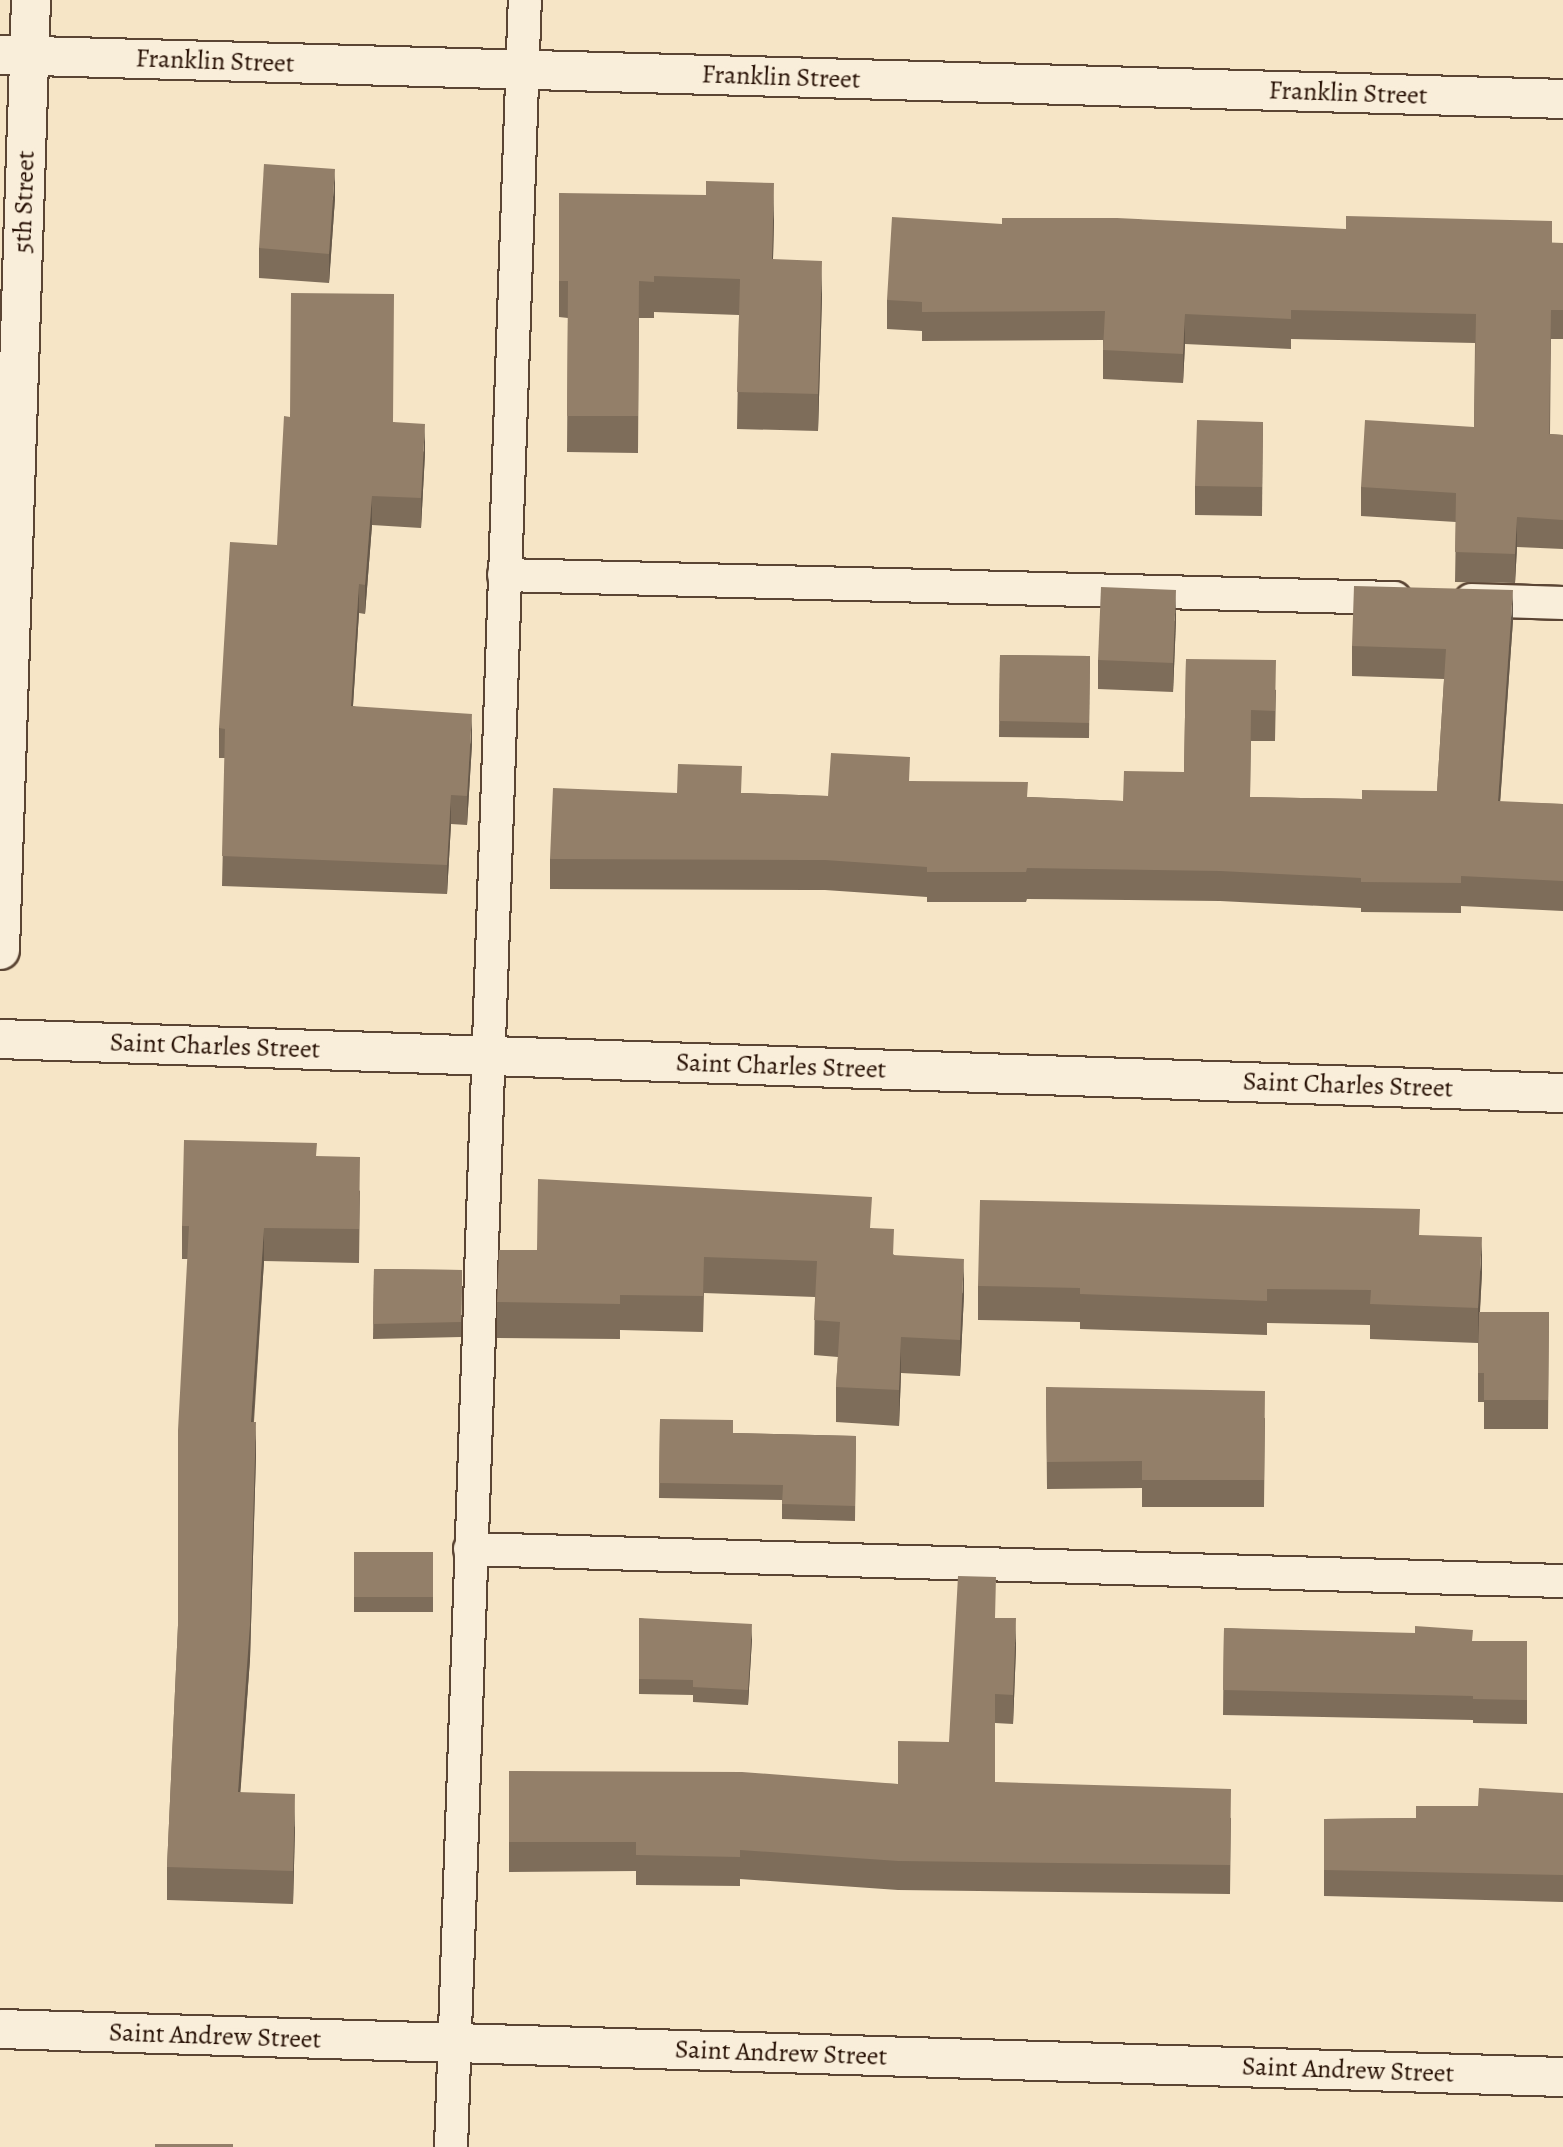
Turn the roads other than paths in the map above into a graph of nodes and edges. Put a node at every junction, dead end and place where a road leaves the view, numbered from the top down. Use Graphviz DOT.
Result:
graph roads {
  1 [pos="31,0"];
  2 [pos="525,0"];
  3 [pos="14,55"];
  4 [pos="523,70"];
  5 [pos="1563,99"];
  6 [pos="504,575"];
  7 [pos="1563,603"];
  8 [pos="0,950"];
  9 [pos="0,1039"];
  10 [pos="487,1056"];
  11 [pos="1563,1093"];
  12 [pos="470,1549"];
  13 [pos="1563,1581"];
  14 [pos="0,2029"];
  15 [pos="454,2043"];
  16 [pos="1563,2077"];
  17 [pos="451,2147"];
  1 -- 3 [label="street, 5th Street"];
  2 -- 4 [label="lane"];
  3 -- 4 [label="street, Franklin Street"];
  3 -- 8 [label="street, 5th Street"];
  4 -- 5 [label="street, Franklin Street"];
  4 -- 6 [label="lane"];
  6 -- 7 [label="lane"];
  6 -- 10 [label="lane"];
  9 -- 10 [label="street, Saint Charles Street"];
  10 -- 11 [label="street, Saint Charles Street"];
  10 -- 12 [label="lane"];
  12 -- 13 [label="lane"];
  12 -- 15 [label="lane"];
  14 -- 15 [label="street, Saint Andrew Street"];
  15 -- 16 [label="street, Saint Andrew Street"];
  15 -- 17 [label="lane"];
}
